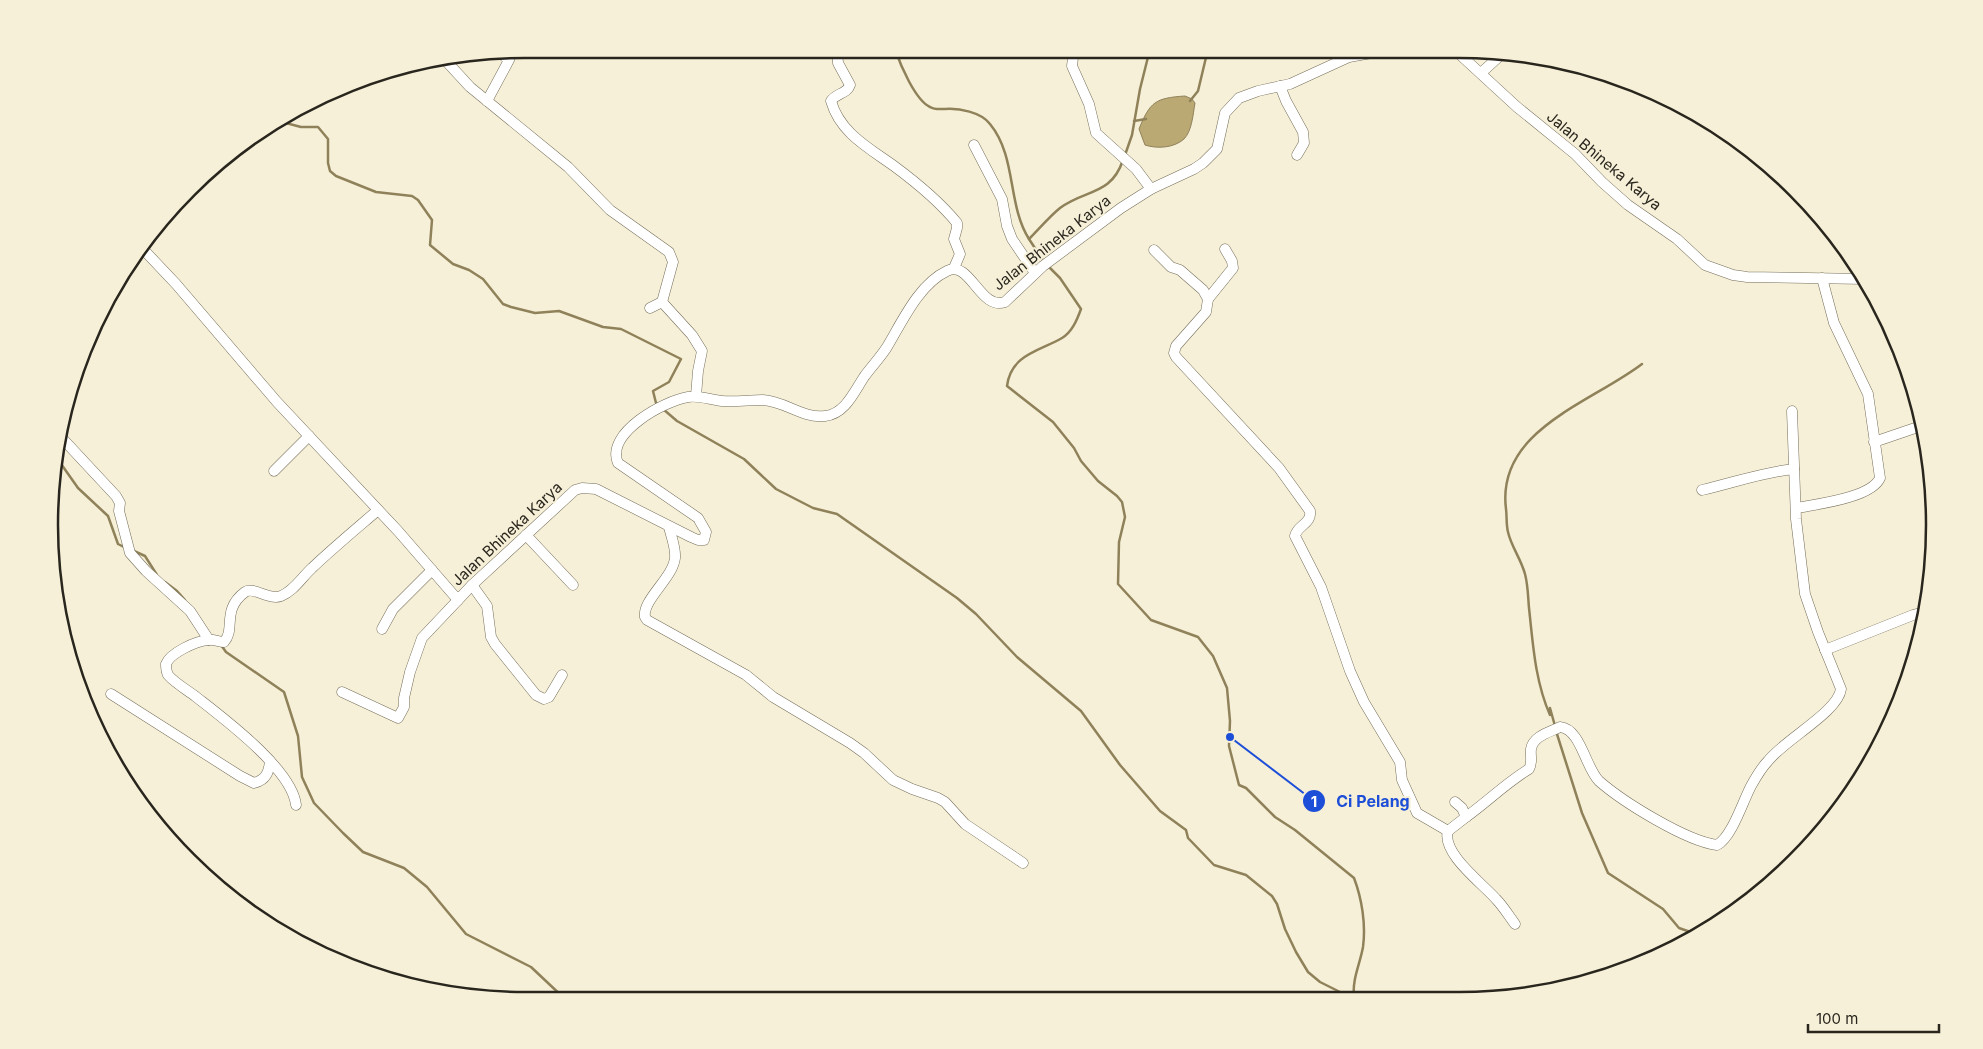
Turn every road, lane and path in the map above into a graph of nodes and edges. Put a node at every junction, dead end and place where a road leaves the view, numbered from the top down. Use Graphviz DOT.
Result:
graph roads {
  1 [pos="838,57"];
  2 [pos="1073,57"];
  3 [pos="1340,57"];
  4 [pos="1463,57"];
  5 [pos="505,58"];
  6 [pos="1497,59"];
  7 [pos="448,64"];
  8 [pos="1481,73"];
  9 [pos="1280,86"];
  10 [pos="487,101"];
  11 [pos="974,145"];
  12 [pos="1297,155"];
  13 [pos="1151,190"];
  14 [pos="1225,249"];
  15 [pos="1154,250"];
  16 [pos="146,252"];
  17 [pos="954,268"];
  18 [pos="1035,273"];
  19 [pos="1822,278"];
  20 [pos="1855,279"];
  21 [pos="1208,299"];
  22 [pos="662,302"];
  23 [pos="650,308"];
  24 [pos="696,396"];
  25 [pos="1792,411"];
  26 [pos="1916,431"];
  27 [pos="309,436"];
  28 [pos="65,440"];
  29 [pos="1874,442"];
  30 [pos="1794,469"];
  31 [pos="274,471"];
  32 [pos="1702,490"];
  33 [pos="1796,508"];
  34 [pos="378,510"];
  35 [pos="669,527"];
  36 [pos="526,535"];
  37 [pos="432,570"];
  38 [pos="472,585"];
  39 [pos="573,585"];
  40 [pos="458,600"];
  41 [pos="1917,613"];
  42 [pos="382,630"];
  43 [pos="210,640"];
  44 [pos="1825,650"];
  45 [pos="562,675"];
  46 [pos="342,692"];
  47 [pos="111,694"];
  48 [pos="270,761"];
  49 [pos="1455,802"];
  50 [pos="296,805"];
  51 [pos="1466,818"];
  52 [pos="1448,831"];
  53 [pos="1023,863"];
  54 [pos="1515,924"];
  1 -- 17 [label="street"];
  2 -- 13 [label="street"];
  3 -- 9 [label="street, Jalan Bhineka Karya"];
  4 -- 8 [label="street, Jalan Bhineka Karya"];
  5 -- 10 [label="street"];
  6 -- 8 [label="street"];
  7 -- 10 [label="street"];
  8 -- 19 [label="street, Jalan Bhineka Karya"];
  9 -- 12 [label="street"];
  9 -- 13 [label="street, Jalan Bhineka Karya"];
  10 -- 22 [label="street"];
  11 -- 18 [label="street"];
  13 -- 18 [label="street, Jalan Bhineka Karya"];
  14 -- 21 [label="street"];
  15 -- 21 [label="street"];
  16 -- 27 [label="street, Jalan Bhineka Karya"];
  17 -- 18 [label="street, Jalan Bhineka Karya"];
  17 -- 24 [label="street, Jalan Bhineka Karya"];
  19 -- 20 [label="street, Jalan Bhineka Karya"];
  19 -- 29 [label="street"];
  21 -- 52 [label="street"];
  22 -- 23 [label="street"];
  22 -- 24 [label="street"];
  24 -- 35 [label="street, Jalan Bhineka Karya"];
  25 -- 30 [label="street"];
  26 -- 29 [label="street"];
  27 -- 31 [label="street"];
  27 -- 34 [label="street, Jalan Bhineka Karya"];
  28 -- 43 [label="street"];
  29 -- 33 [label="street"];
  30 -- 32 [label="street"];
  30 -- 33 [label="street"];
  33 -- 44 [label="street"];
  34 -- 37 [label="street, Jalan Bhineka Karya"];
  34 -- 43 [label="street"];
  35 -- 36 [label="street, Jalan Bhineka Karya"];
  35 -- 53 [label="street"];
  36 -- 38 [label="street, Jalan Bhineka Karya"];
  36 -- 39 [label="street"];
  37 -- 40 [label="street, Jalan Bhineka Karya"];
  37 -- 42 [label="street"];
  38 -- 40 [label="street, Jalan Bhineka Karya"];
  38 -- 45 [label="street"];
  40 -- 46 [label="street"];
  41 -- 44 [label="street"];
  43 -- 48 [label="street"];
  44 -- 51 [label="street"];
  47 -- 48 [label="street"];
  48 -- 50 [label="street"];
  49 -- 51 [label="street"];
  51 -- 52 [label="street"];
  52 -- 54 [label="street"];
}
